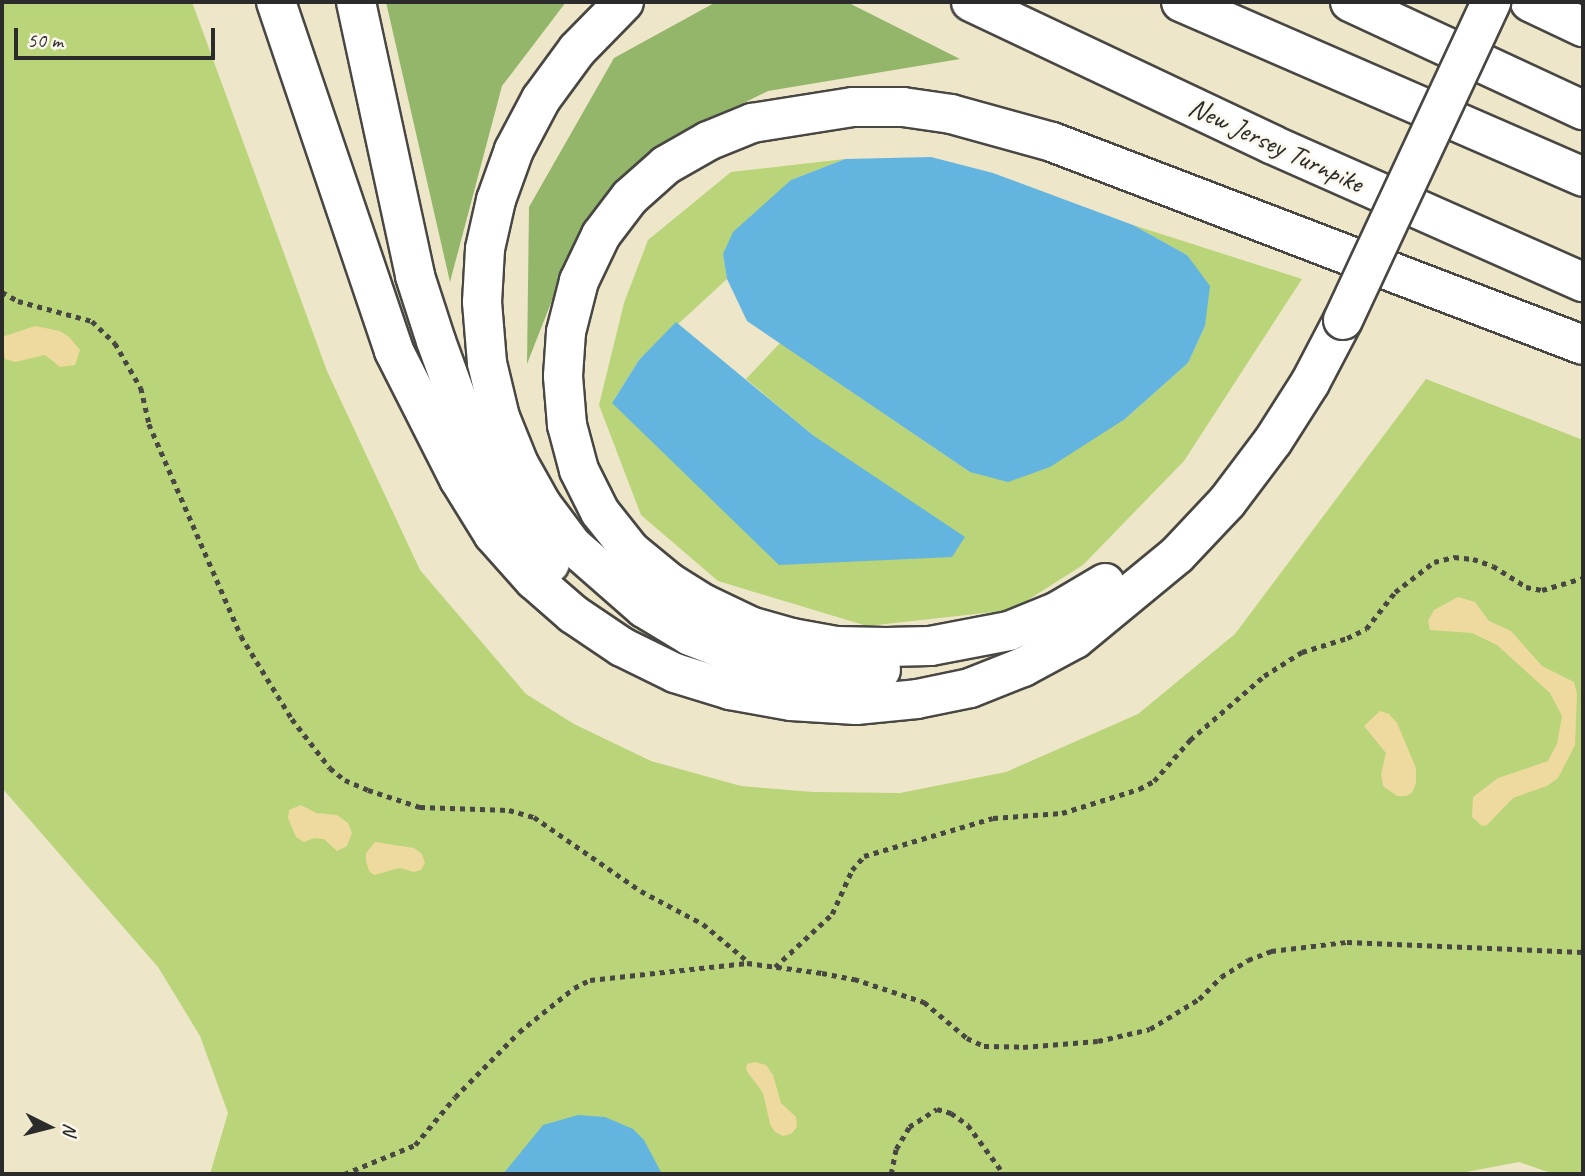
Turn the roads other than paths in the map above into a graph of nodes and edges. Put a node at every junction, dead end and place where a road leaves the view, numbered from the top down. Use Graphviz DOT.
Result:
graph roads {
  1 [pos="276,2"];
  2 [pos="356,2"];
  3 [pos="624,2"];
  4 [pos="971,2"];
  5 [pos="1181,2"];
  6 [pos="1350,2"];
  7 [pos="1466,2"];
  8 [pos="1491,2"];
  9 [pos="1530,2"];
  10 [pos="1583,27"];
  11 [pos="1583,110"];
  12 [pos="1583,177"];
  13 [pos="1583,282"];
  14 [pos="1332,316"];
  15 [pos="1583,345"];
  16 [pos="1105,583"];
  17 [pos="791,701"];
  1 -- 17 [label="highway"];
  2 -- 17 [label="highway"];
  3 -- 16 [label="highway"];
  4 -- 13 [label="highway, New Jersey Turnpike"];
  5 -- 12 [label="highway"];
  6 -- 11 [label="highway"];
  7 -- 14 [label="highway"];
  8 -- 14 [label="highway, bridge"];
  9 -- 10 [label="highway"];
  14 -- 16 [label="highway"];
  14 -- 17 [label="highway"];
  15 -- 16 [label="highway"];
}
